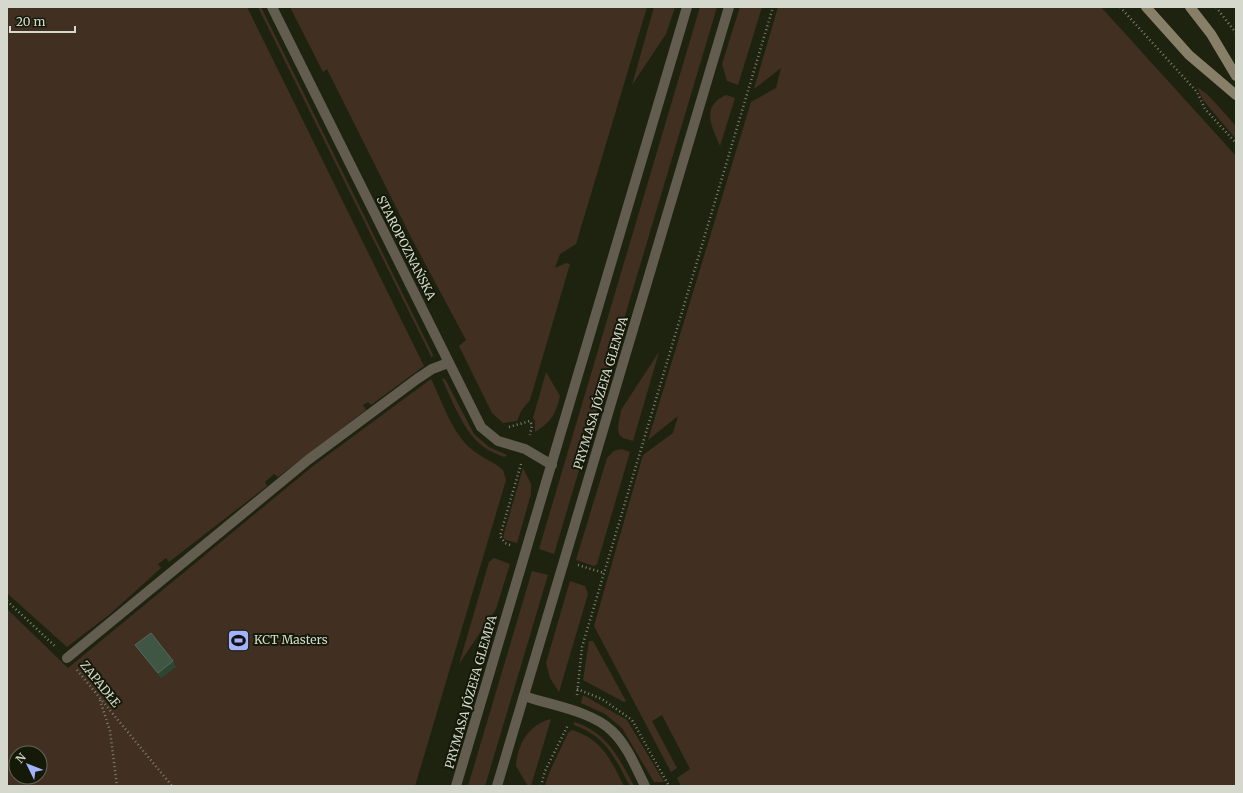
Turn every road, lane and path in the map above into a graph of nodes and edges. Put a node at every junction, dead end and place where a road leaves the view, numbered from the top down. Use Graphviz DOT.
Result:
graph roads {
  1 [pos="272,7"];
  2 [pos="688,7"];
  3 [pos="729,7"];
  4 [pos="773,7"];
  5 [pos="1120,7"];
  6 [pos="1146,7"];
  7 [pos="1190,7"];
  8 [pos="1216,7"];
  9 [pos="1236,33"];
  10 [pos="1236,76"];
  11 [pos="1236,95"];
  12 [pos="1236,143"];
  13 [pos="448,363"];
  14 [pos="552,465"];
  15 [pos="7,601"];
  16 [pos="67,658"];
  17 [pos="524,696"];
  18 [pos="99,698"];
  19 [pos="573,711"];
  20 [pos="117,786"];
  21 [pos="172,786"];
  22 [pos="456,786"];
  23 [pos="497,786"];
  24 [pos="541,786"];
  25 [pos="645,786"];
  1 -- 13 [label="street, STAROPOZNAŃSKA"];
  2 -- 14 [label="street, PRYMASA JÓZEFA GLEMPA"];
  3 -- 17 [label="street, PRYMASA JÓZEFA GLEMPA"];
  4 -- 19 [label="path"];
  5 -- 12 [label="path"];
  6 -- 11 [label="main road"];
  7 -- 10 [label="main road"];
  8 -- 9 [label="path"];
  13 -- 14 [label="street, STAROPOZNAŃSKA"];
  13 -- 16 [label="street"];
  14 -- 22 [label="street, PRYMASA JÓZEFA GLEMPA"];
  15 -- 16 [label="path, ZAPADŁE"];
  16 -- 18 [label="path, ZAPADŁE"];
  17 -- 19 [label="street"];
  17 -- 23 [label="street, PRYMASA JÓZEFA GLEMPA"];
  18 -- 20 [label="path"];
  18 -- 21 [label="path, ZAPADŁE"];
  19 -- 24 [label="path"];
  19 -- 25 [label="street"];
}
